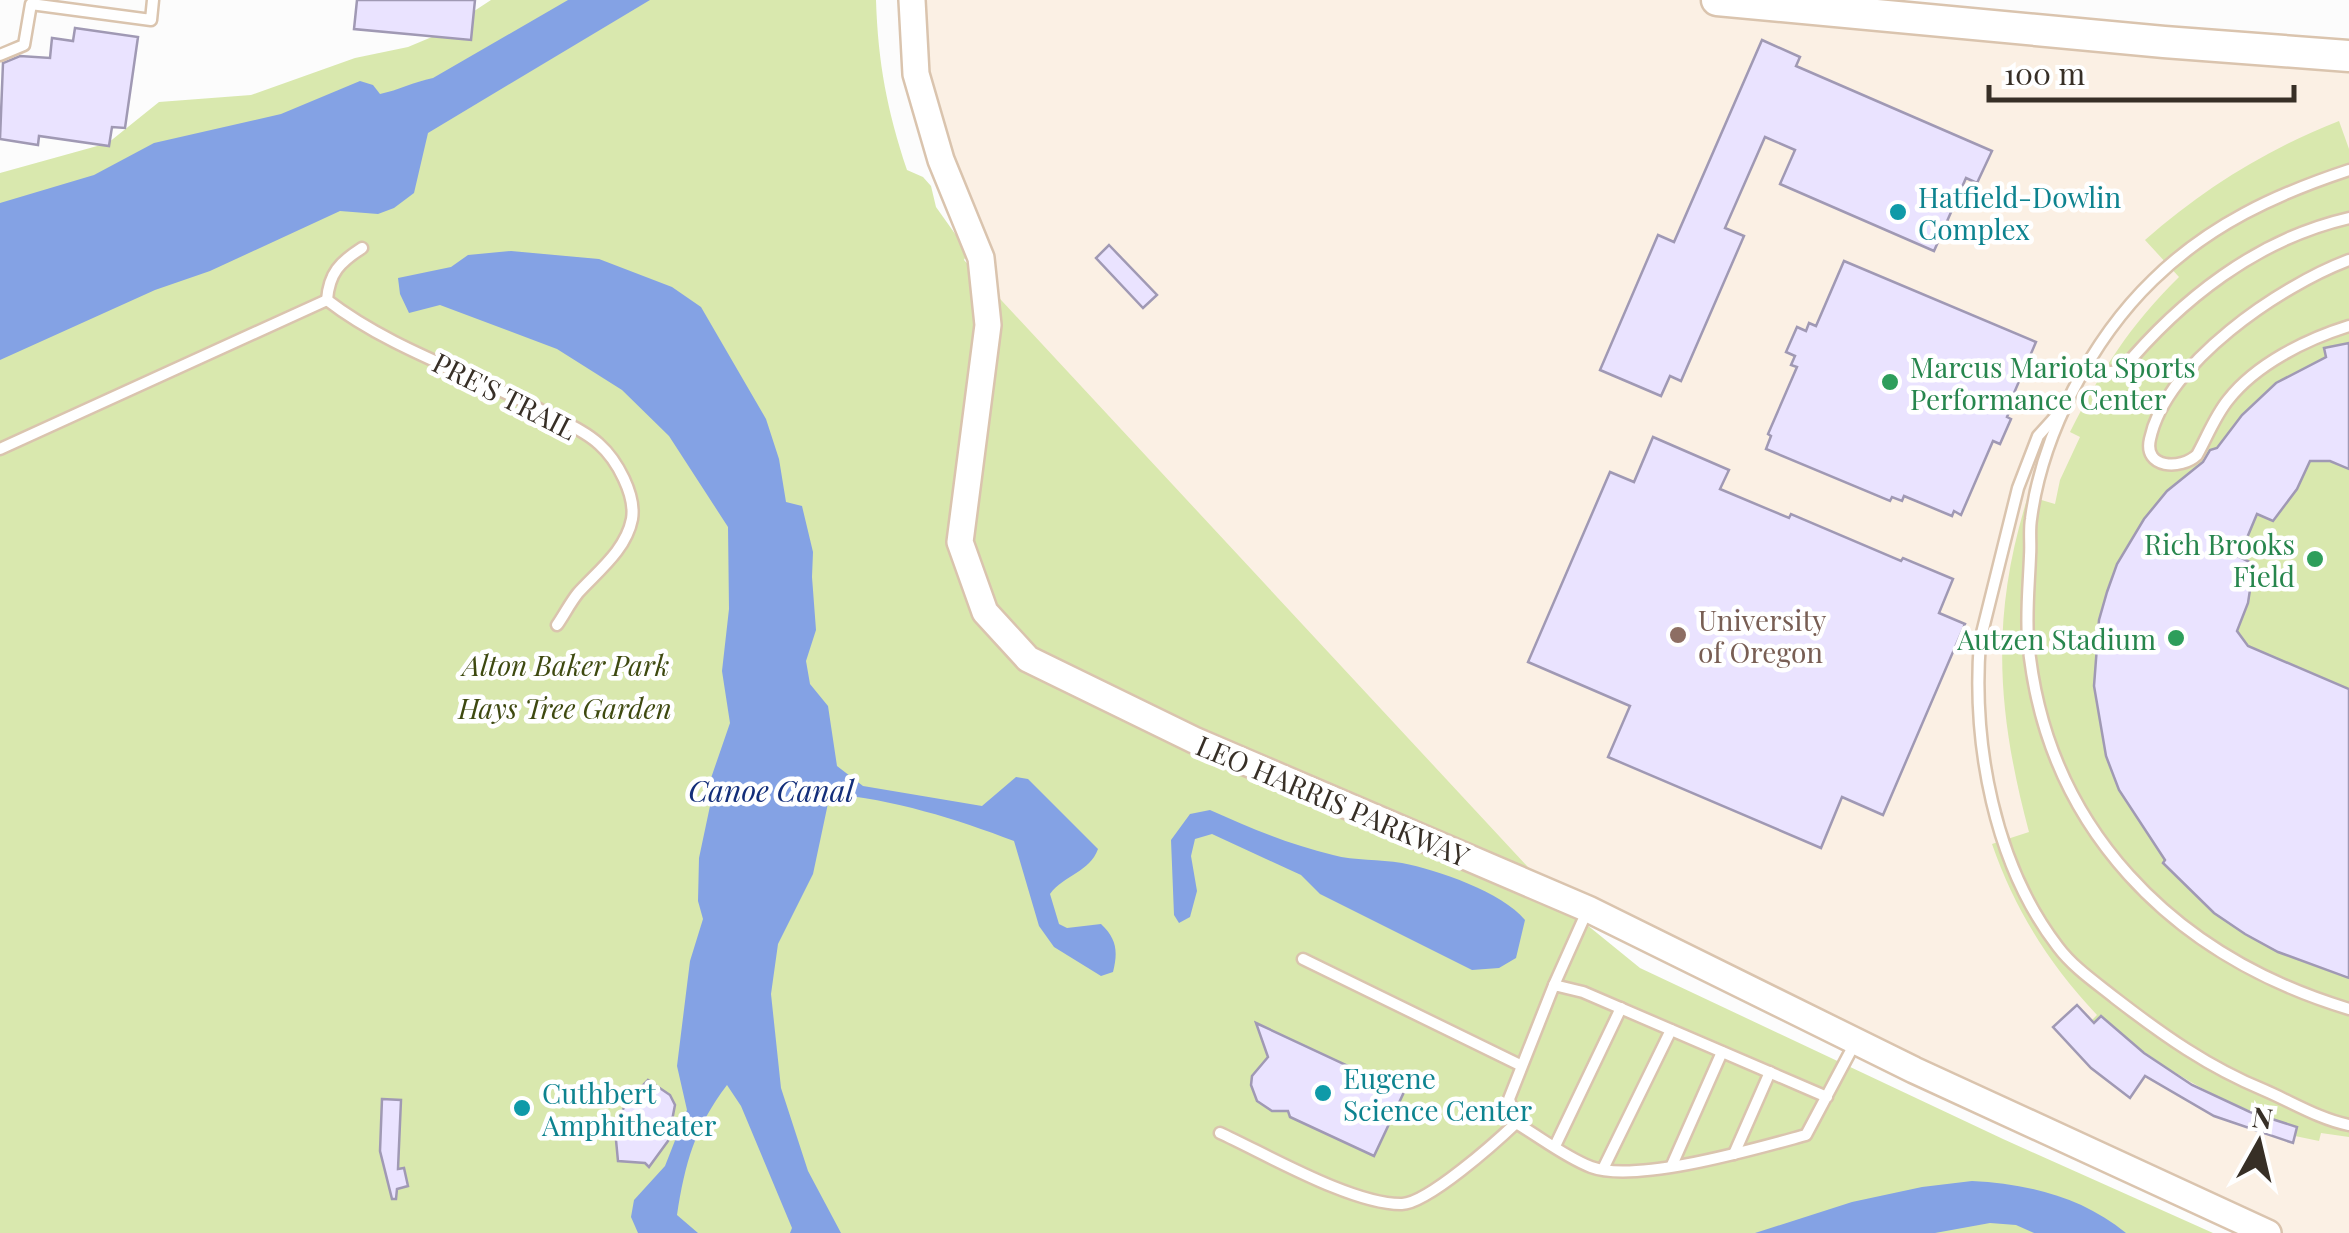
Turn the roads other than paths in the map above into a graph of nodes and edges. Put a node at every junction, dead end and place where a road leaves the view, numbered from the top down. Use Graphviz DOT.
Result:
graph roads {
  1 [pos="97,0"];
  2 [pos="153,0"];
  3 [pos="912,0"];
  4 [pos="1717,0"];
  5 [pos="95,13"];
  6 [pos="0,55"];
  7 [pos="2349,56"];
  8 [pos="2349,170"];
  9 [pos="2349,218"];
  10 [pos="362,248"];
  11 [pos="2349,260"];
  12 [pos="327,300"];
  13 [pos="2349,326"];
  14 [pos="2081,375"];
  15 [pos="2062,410"];
  16 [pos="0,449"];
  17 [pos="557,625"];
  18 [pos="1588,909"];
  19 [pos="1303,960"];
  20 [pos="1554,985"];
  21 [pos="1621,1008"];
  22 [pos="2349,1009"];
  23 [pos="1671,1030"];
  24 [pos="1857,1040"];
  25 [pos="1722,1052"];
  26 [pos="1520,1065"];
  27 [pos="1770,1072"];
  28 [pos="1826,1097"];
  29 [pos="1516,1123"];
  30 [pos="2349,1125"];
  31 [pos="1220,1133"];
  32 [pos="1555,1146"];
  33 [pos="1734,1154"];
  34 [pos="1672,1165"];
  35 [pos="1603,1169"];
  36 [pos="2268,1233"];
  1 -- 5 [label="lane"];
  2 -- 5 [label="lane"];
  3 -- 18 [label="street, LEO HARRIS PARKWAY"];
  4 -- 7 [label="main road"];
  5 -- 6 [label="lane"];
  8 -- 14 [label="lane"];
  9 -- 14 [label="lane"];
  10 -- 12 [label="lane"];
  11 -- 13 [label="lane"];
  12 -- 16 [label="lane"];
  12 -- 17 [label="lane, PRE'S TRAIL"];
  14 -- 15 [label="lane"];
  15 -- 22 [label="lane"];
  15 -- 30 [label="lane"];
  18 -- 20 [label="lane"];
  18 -- 24 [label="street, LEO HARRIS PARKWAY"];
  19 -- 26 [label="lane"];
  20 -- 21 [label="lane"];
  20 -- 26 [label="lane"];
  21 -- 23 [label="lane"];
  21 -- 32 [label="lane"];
  23 -- 25 [label="lane"];
  23 -- 35 [label="lane"];
  24 -- 28 [label="lane"];
  24 -- 36 [label="street, LEO HARRIS PARKWAY"];
  25 -- 27 [label="lane"];
  25 -- 34 [label="lane"];
  26 -- 29 [label="lane"];
  27 -- 28 [label="lane"];
  27 -- 33 [label="lane"];
  28 -- 33 [label="lane"];
  29 -- 31 [label="lane"];
  29 -- 32 [label="lane"];
  32 -- 35 [label="lane"];
  33 -- 34 [label="lane"];
  34 -- 35 [label="lane"];
}
